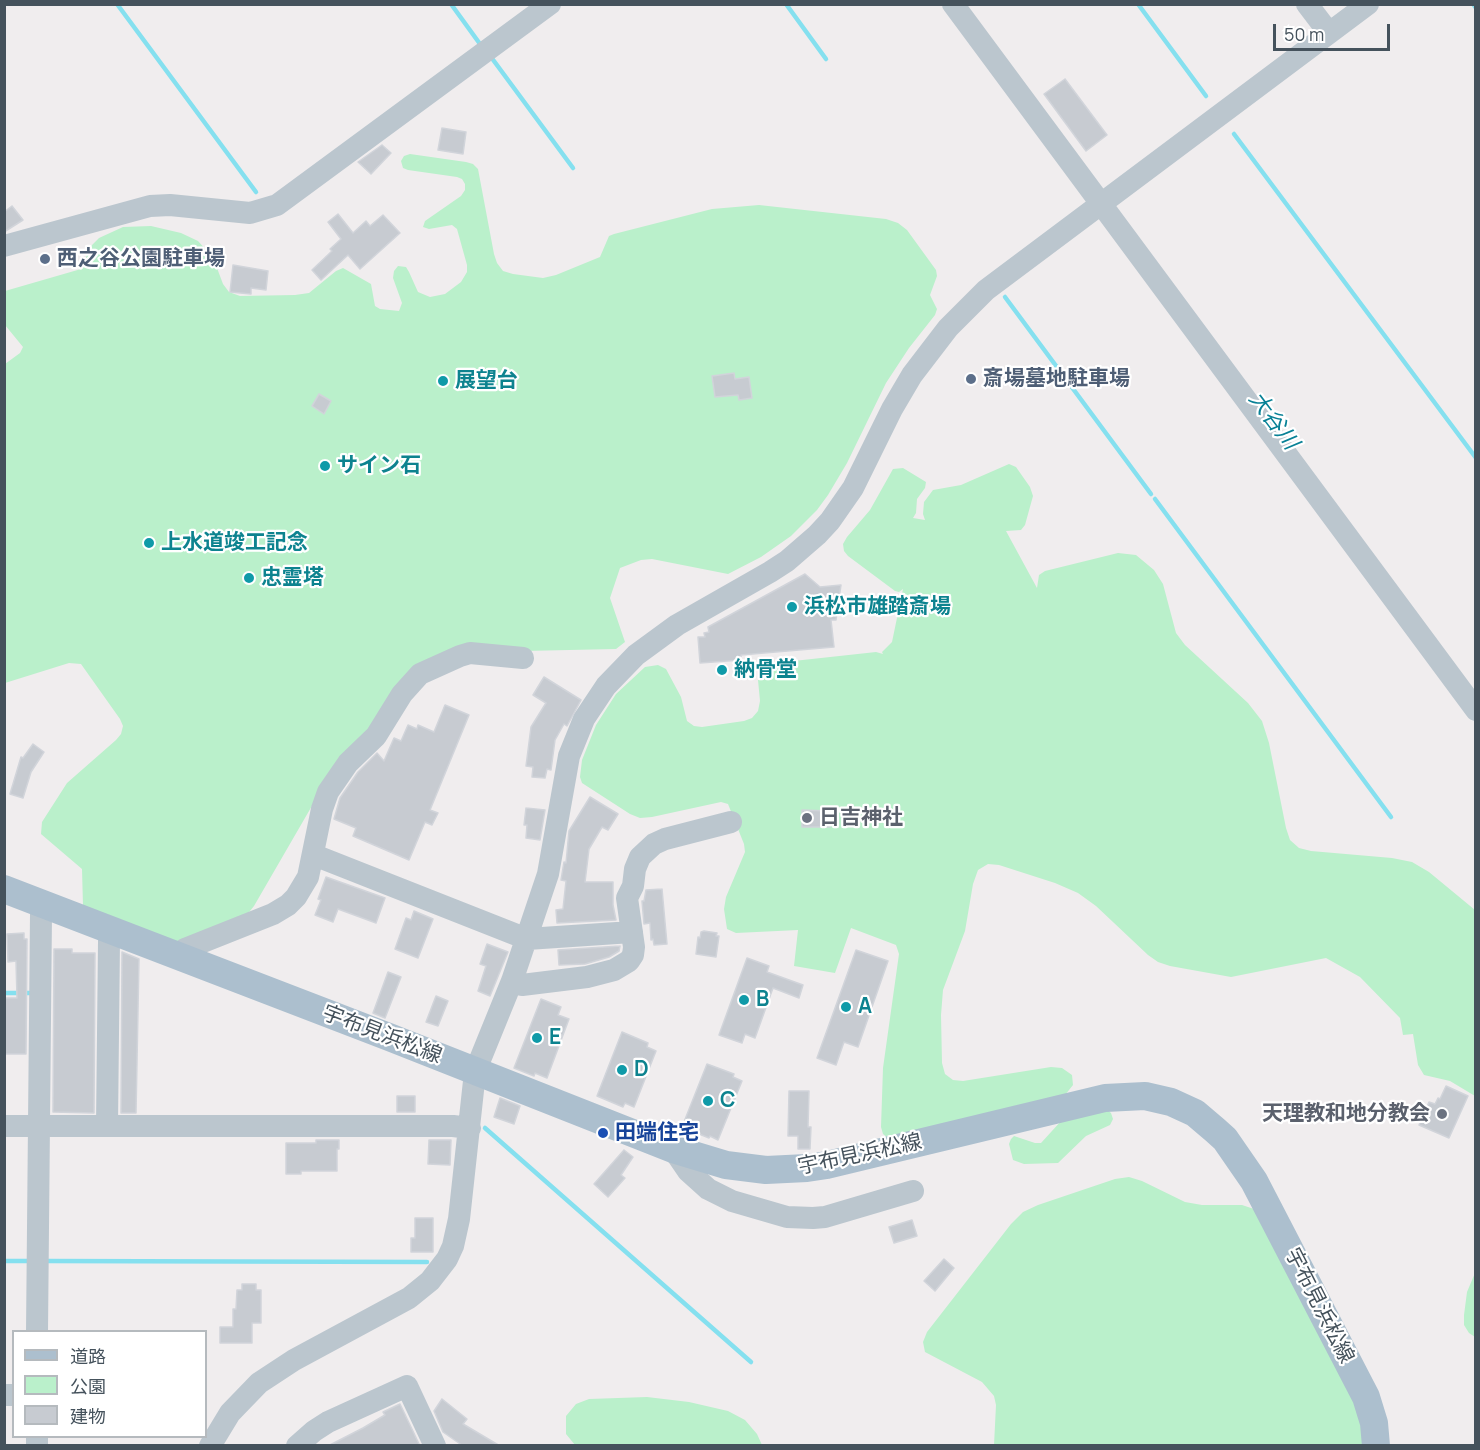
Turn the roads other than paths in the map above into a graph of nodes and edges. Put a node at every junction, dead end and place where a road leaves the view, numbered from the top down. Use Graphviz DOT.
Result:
graph roads {
  1 [pos="550,4"];
  2 [pos="953,4"];
  3 [pos="1307,4"];
  4 [pos="1368,4"];
  5 [pos="1329,33"];
  6 [pos="1101,205"];
  7 [pos="4,246"];
  8 [pos="523,658"];
  9 [pos="1476,711"];
  10 [pos="731,822"];
  11 [pos="314,855"];
  12 [pos="4,889"];
  13 [pos="45,905"];
  14 [pos="113,931"];
  15 [pos="632,932"];
  16 [pos="527,939"];
  17 [pos="182,957"];
  18 [pos="512,981"];
  19 [pos="476,1072"];
  20 [pos="4,1126"];
  21 [pos="39,1126"];
  22 [pos="107,1126"];
  23 [pos="470,1128"];
  24 [pos="673,1149"];
  25 [pos="913,1191"];
  26 [pos="38,1330"];
  27 [pos="210,1446"];
  28 [pos="297,1446"];
  29 [pos="435,1446"];
  30 [pos="1376,1446"];
  1 -- 7 [label="street"];
  2 -- 6 [label="street"];
  3 -- 5 [label="street"];
  4 -- 5 [label="street"];
  5 -- 6 [label="street"];
  6 -- 9 [label="street"];
  6 -- 16 [label="street"];
  8 -- 11 [label="street"];
  10 -- 15 [label="street"];
  11 -- 16 [label="street"];
  11 -- 17 [label="street"];
  12 -- 13 [label="main road, 宇布見浜松線"];
  13 -- 14 [label="main road, 宇布見浜松線"];
  13 -- 21 [label="street"];
  14 -- 17 [label="main road, 宇布見浜松線"];
  14 -- 22 [label="street"];
  15 -- 16 [label="street"];
  15 -- 18 [label="street"];
  16 -- 18 [label="street"];
  17 -- 19 [label="main road, 宇布見浜松線"];
  18 -- 19 [label="street"];
  19 -- 23 [label="street"];
  19 -- 24 [label="main road, 宇布見浜松線"];
  20 -- 21 [label="street"];
  21 -- 22 [label="street"];
  21 -- 26 [label="street"];
  22 -- 23 [label="street"];
  23 -- 27 [label="street"];
  24 -- 25 [label="street"];
  24 -- 30 [label="main road, 宇布見浜松線"];
  28 -- 29 [label="street"];
}
